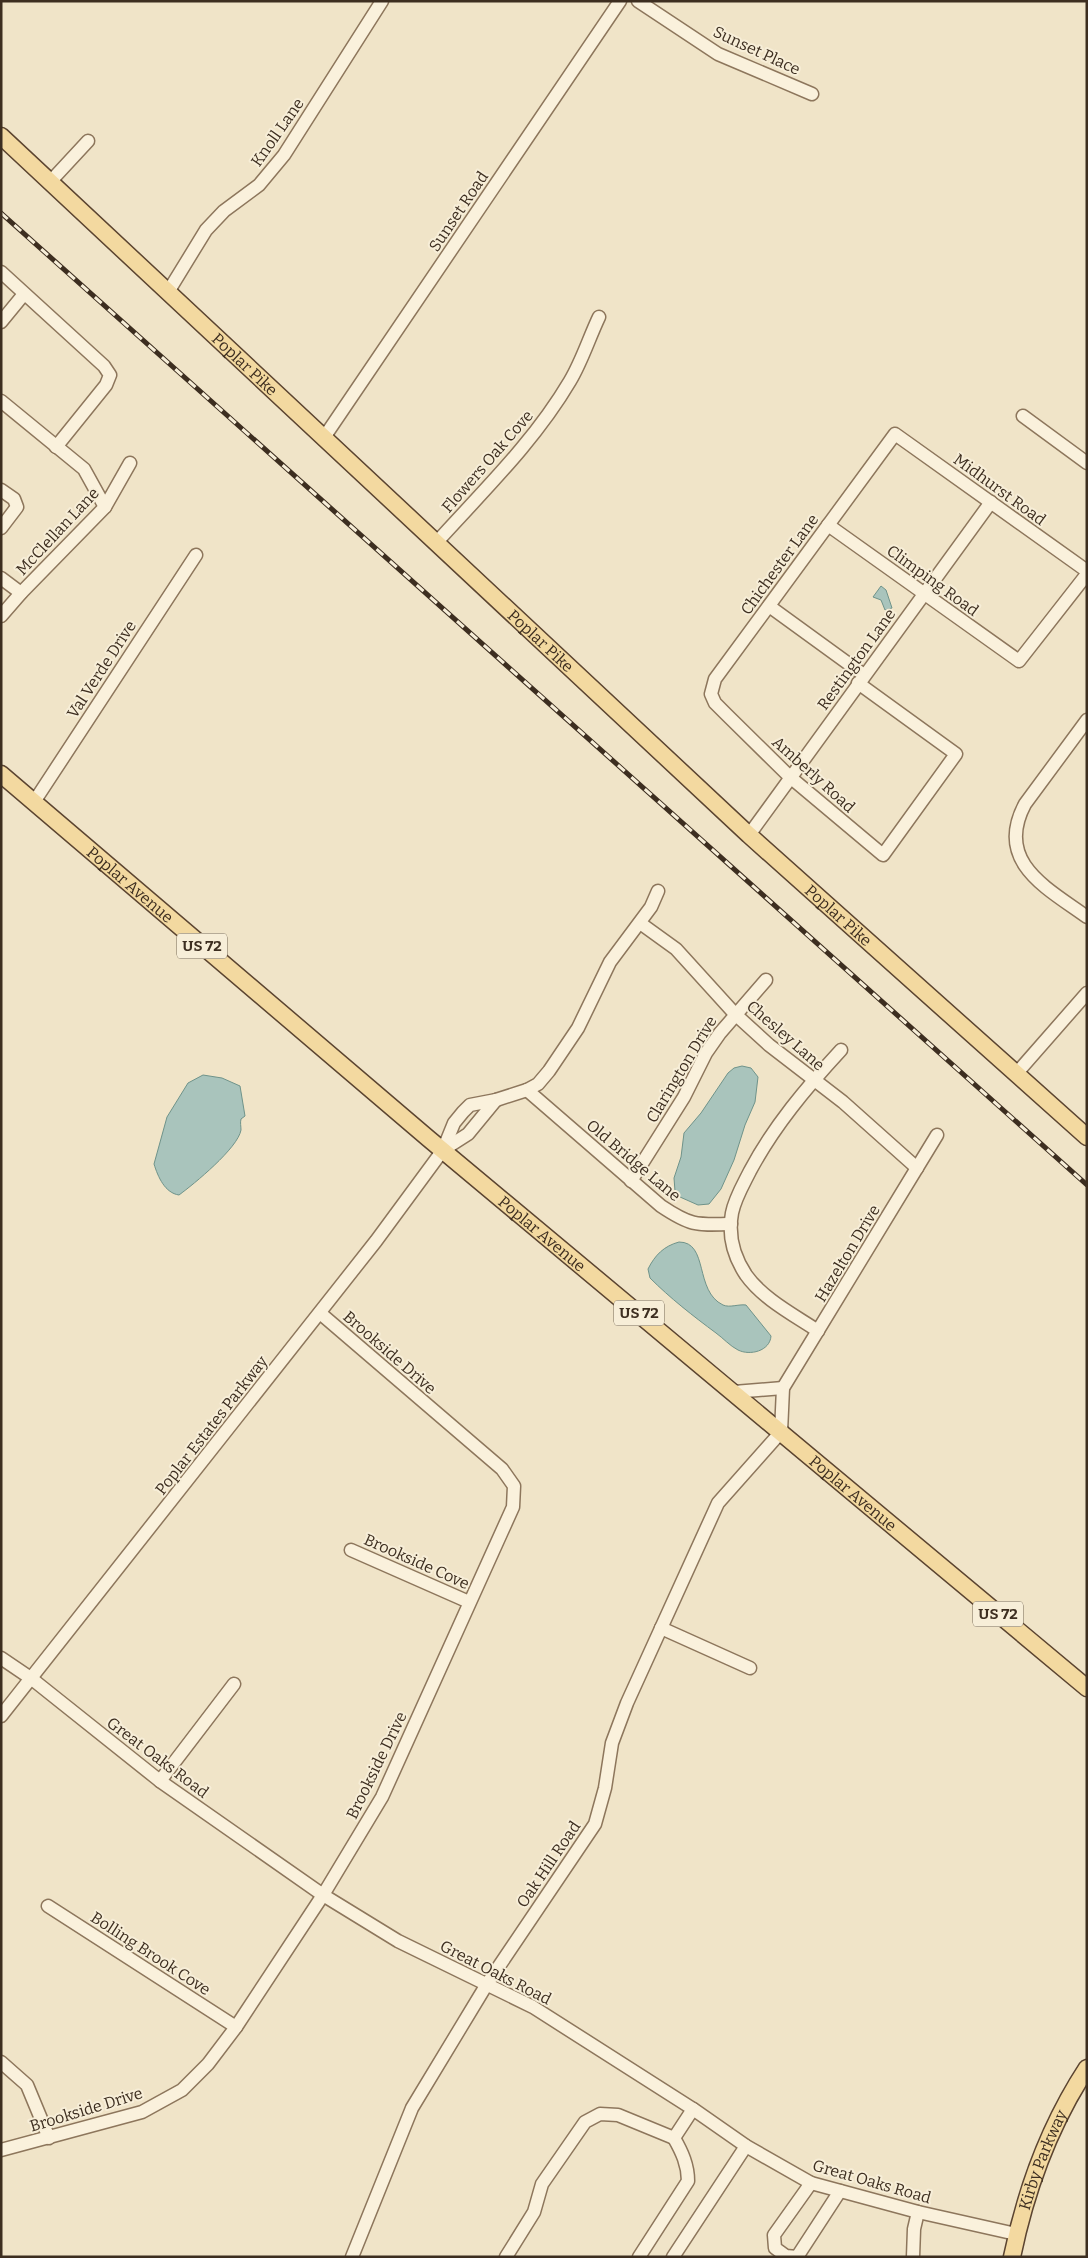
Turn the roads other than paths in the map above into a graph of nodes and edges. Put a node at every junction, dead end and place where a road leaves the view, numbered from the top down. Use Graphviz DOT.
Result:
graph roads {
  1 [pos="382,1"];
  2 [pos="620,1"];
  3 [pos="638,1"];
  4 [pos="812,94"];
  5 [pos="1,136"];
  6 [pos="88,140"];
  7 [pos="50,182"];
  8 [pos="1,272"];
  9 [pos="168,292"];
  10 [pos="24,294"];
  11 [pos="599,317"];
  12 [pos="1,322"];
  13 [pos="1,401"];
  14 [pos="1023,416"];
  15 [pos="895,434"];
  16 [pos="323,439"];
  17 [pos="56,447"];
  18 [pos="1087,462"];
  19 [pos="130,463"];
  20 [pos="1,490"];
  21 [pos="990,502"];
  22 [pos="105,508"];
  23 [pos="828,525"];
  24 [pos="1,528"];
  25 [pos="436,544"];
  26 [pos="196,555"];
  27 [pos="1087,572"];
  28 [pos="1,578"];
  29 [pos="21,593"];
  30 [pos="924,593"];
  31 [pos="769,606"];
  32 [pos="1,616"];
  33 [pos="861,679"];
  34 [pos="727,716"];
  35 [pos="1087,720"];
  36 [pos="1,774"];
  37 [pos="790,777"];
  38 [pos="34,802"];
  39 [pos="749,835"];
  40 [pos="658,891"];
  41 [pos="1087,917"];
  42 [pos="640,923"];
  43 [pos="766,980"];
  44 [pos="1087,993"];
  45 [pos="736,1014"];
  46 [pos="841,1050"];
  47 [pos="1016,1074"];
  48 [pos="813,1080"];
  49 [pos="527,1090"];
  50 [pos="937,1134"];
  51 [pos="1087,1137"];
  52 [pos="443,1150"];
  53 [pos="917,1168"];
  54 [pos="631,1181"];
  55 [pos="731,1224"];
  56 [pos="320,1313"];
  57 [pos="818,1331"];
  58 [pos="783,1388"];
  59 [pos="734,1392"];
  60 [pos="781,1432"];
  61 [pos="351,1550"];
  62 [pos="469,1602"];
  63 [pos="661,1628"];
  64 [pos="1,1658"];
  65 [pos="750,1668"];
  66 [pos="32,1679"];
  67 [pos="234,1684"];
  68 [pos="1087,1688"];
  69 [pos="1,1716"];
  70 [pos="160,1781"];
  71 [pos="323,1895"];
  72 [pos="48,1906"];
  73 [pos="487,1984"];
  74 [pos="236,2027"];
  75 [pos="1,2062"];
  76 [pos="1087,2068"];
  77 [pos="693,2109"];
  78 [pos="49,2138"];
  79 [pos="674,2138"];
  80 [pos="746,2146"];
  81 [pos="1,2150"];
  82 [pos="811,2183"];
  83 [pos="840,2190"];
  84 [pos="918,2212"];
  85 [pos="1016,2234"];
  86 [pos="352,2257"];
  87 [pos="506,2257"];
  88 [pos="639,2257"];
  89 [pos="672,2257"];
  90 [pos="913,2257"];
  91 [pos="1012,2257"];
  1 -- 9 [label="street, Knoll Lane"];
  2 -- 16 [label="street, Sunset Road"];
  3 -- 4 [label="street, Sunset Place"];
  5 -- 7 [label="main road, Poplar Pike"];
  6 -- 7 [label="street"];
  7 -- 9 [label="main road, Poplar Pike"];
  8 -- 10 [label="street"];
  9 -- 16 [label="main road, Poplar Pike"];
  10 -- 12 [label="street"];
  10 -- 17 [label="street"];
  11 -- 25 [label="street, Flowers Oak Cove"];
  13 -- 17 [label="street"];
  14 -- 18 [label="street"];
  15 -- 21 [label="street, Midhurst Road"];
  15 -- 23 [label="street, Chichester Lane"];
  16 -- 25 [label="main road, Poplar Pike"];
  17 -- 22 [label="street"];
  19 -- 22 [label="street, McClellan Lane"];
  20 -- 24 [label="street"];
  21 -- 27 [label="street, Midhurst Road"];
  21 -- 30 [label="street, Restington Lane"];
  22 -- 29 [label="street, McClellan Lane"];
  23 -- 30 [label="street, Climping Road"];
  23 -- 31 [label="street, Chichester Lane"];
  25 -- 39 [label="main road, Poplar Pike"];
  26 -- 38 [label="street, Val Verde Drive"];
  27 -- 30 [label="street, Climping Road"];
  28 -- 29 [label="street"];
  29 -- 32 [label="street, McClellan Lane"];
  30 -- 33 [label="street, Restington Lane"];
  31 -- 33 [label="street"];
  31 -- 34 [label="street, Chichester Lane"];
  33 -- 37 [label="street, Restington Lane"];
  33 -- 37 [label="street, Amberly Road"];
  34 -- 37 [label="street, Amberly Road"];
  35 -- 41 [label="street"];
  36 -- 38 [label="main road, Poplar Avenue / US 72"];
  37 -- 39 [label="street, Restington Lane"];
  38 -- 52 [label="main road, Poplar Avenue / US 72"];
  39 -- 47 [label="main road, Poplar Pike"];
  40 -- 42 [label="street"];
  42 -- 45 [label="street, Chesley Lane"];
  42 -- 49 [label="street"];
  43 -- 45 [label="street, Clarington Drive"];
  44 -- 47 [label="street"];
  45 -- 48 [label="street, Chesley Lane"];
  45 -- 54 [label="street, Clarington Drive"];
  46 -- 48 [label="street"];
  47 -- 51 [label="main road, Poplar Pike"];
  48 -- 53 [label="street, Chesley Lane"];
  48 -- 55 [label="street"];
  49 -- 52 [label="street, Poplar Estates Parkway"];
  49 -- 54 [label="street, Old Bridge Lane"];
  50 -- 53 [label="street, Hazelton Drive"];
  52 -- 56 [label="street, Poplar Estates Parkway"];
  52 -- 59 [label="main road, Poplar Avenue / US 72"];
  53 -- 57 [label="street, Hazelton Drive"];
  54 -- 55 [label="street, Old Bridge Lane"];
  55 -- 57 [label="street"];
  56 -- 62 [label="street, Brookside Drive"];
  56 -- 66 [label="street, Poplar Estates Parkway"];
  57 -- 58 [label="street, Hazelton Drive"];
  58 -- 59 [label="street"];
  58 -- 60 [label="street, Hazelton Drive"];
  59 -- 60 [label="main road, Poplar Avenue / US 72"];
  60 -- 63 [label="street, Oak Hill Road"];
  60 -- 68 [label="main road, Poplar Avenue / US 72"];
  61 -- 62 [label="street, Brookside Cove"];
  62 -- 71 [label="street, Brookside Drive"];
  63 -- 65 [label="street"];
  63 -- 73 [label="street, Oak Hill Road"];
  64 -- 66 [label="street, Great Oaks Road"];
  66 -- 69 [label="street, Poplar Estates Parkway"];
  66 -- 70 [label="street, Great Oaks Road"];
  67 -- 70 [label="street"];
  70 -- 71 [label="street, Great Oaks Road"];
  71 -- 73 [label="street, Great Oaks Road"];
  71 -- 74 [label="street, Brookside Drive"];
  72 -- 74 [label="street, Bolling Brook Cove"];
  73 -- 77 [label="street, Great Oaks Road"];
  73 -- 86 [label="street, Oak Hill Road"];
  74 -- 78 [label="street, Brookside Drive"];
  75 -- 78 [label="street"];
  76 -- 85 [label="main road, Kirby Parkway"];
  77 -- 79 [label="street"];
  77 -- 80 [label="street, Great Oaks Road"];
  78 -- 81 [label="street, Brookside Drive"];
  79 -- 87 [label="street"];
  79 -- 88 [label="street"];
  80 -- 82 [label="street, Great Oaks Road"];
  80 -- 89 [label="street"];
  82 -- 83 [label="street, Great Oaks Road"];
  82 -- 83 [label="street"];
  83 -- 84 [label="street, Great Oaks Road"];
  84 -- 85 [label="street, Great Oaks Road"];
  84 -- 90 [label="street"];
  85 -- 91 [label="main road, Kirby Parkway"];
}
